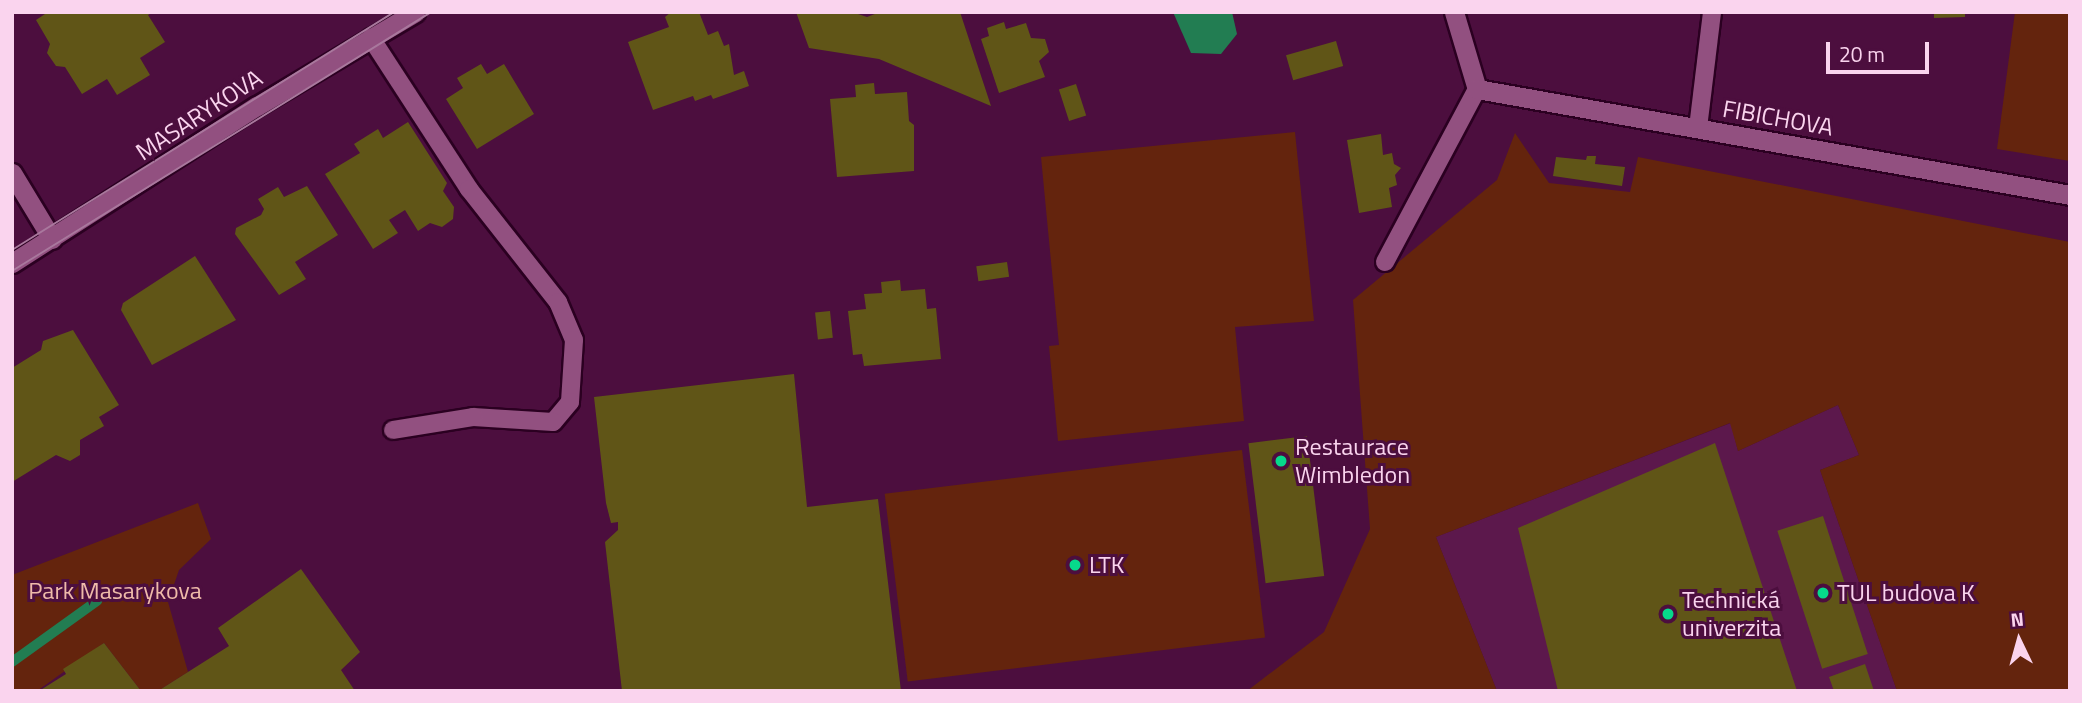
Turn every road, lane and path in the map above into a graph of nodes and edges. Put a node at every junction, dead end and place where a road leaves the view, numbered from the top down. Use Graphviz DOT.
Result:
graph roads {
  1 [pos="415,12"];
  2 [pos="1454,12"];
  3 [pos="1712,12"];
  4 [pos="371,38"];
  5 [pos="1477,89"];
  6 [pos="1698,128"];
  7 [pos="12,173"];
  8 [pos="2070,195"];
  9 [pos="52,239"];
  10 [pos="1385,262"];
  11 [pos="12,263"];
  12 [pos="393,430"];
  1 -- 4 [label="street, MASARYKOVA"];
  2 -- 5 [label="street"];
  3 -- 6 [label="lane"];
  4 -- 9 [label="street, MASARYKOVA"];
  4 -- 12 [label="lane"];
  5 -- 6 [label="street, FIBICHOVA"];
  5 -- 10 [label="lane"];
  6 -- 8 [label="street, FIBICHOVA"];
  7 -- 9 [label="street"];
  9 -- 11 [label="street, MASARYKOVA"];
}
